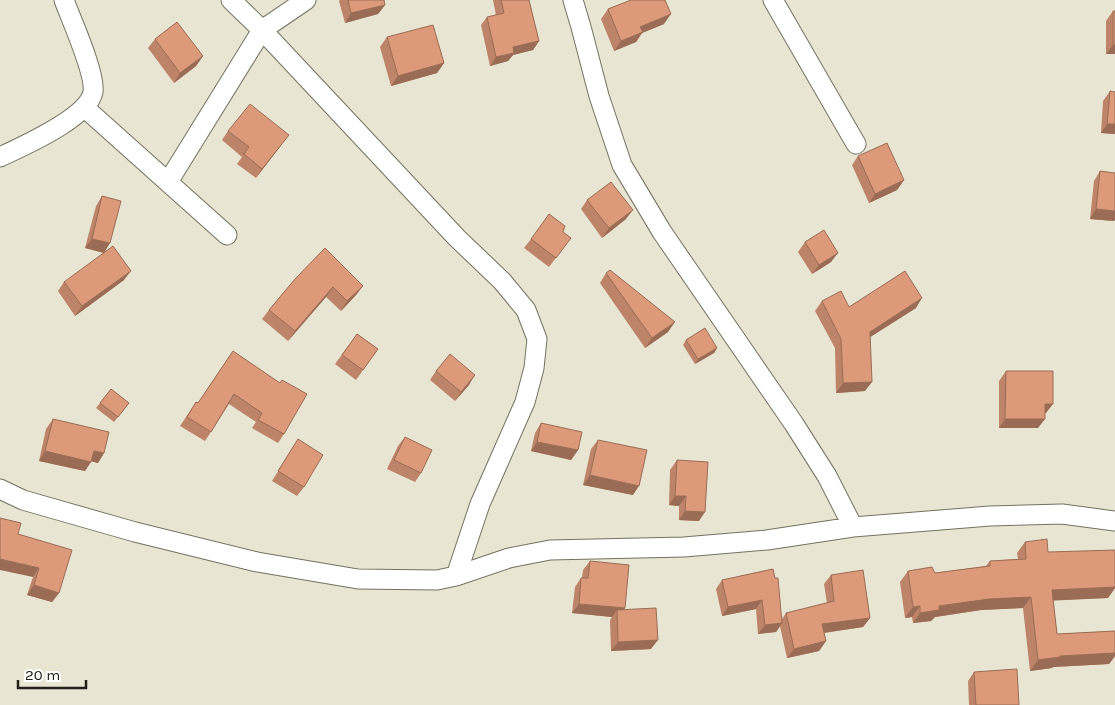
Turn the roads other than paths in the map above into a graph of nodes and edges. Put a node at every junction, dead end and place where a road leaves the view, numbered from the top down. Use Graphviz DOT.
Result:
graph roads {
  1 [pos="64,0"];
  2 [pos="231,0"];
  3 [pos="306,0"];
  4 [pos="573,0"];
  5 [pos="773,0"];
  6 [pos="262,30"];
  7 [pos="85,108"];
  8 [pos="856,144"];
  9 [pos="0,157"];
  10 [pos="168,182"];
  11 [pos="227,235"];
  12 [pos="0,489"];
  13 [pos="1115,521"];
  14 [pos="853,527"];
  15 [pos="456,576"];
  1 -- 7 [label="street"];
  2 -- 6 [label="street"];
  3 -- 6 [label="street"];
  4 -- 14 [label="street"];
  5 -- 8 [label="street"];
  6 -- 10 [label="street"];
  6 -- 15 [label="street"];
  7 -- 9 [label="street"];
  7 -- 10 [label="street"];
  10 -- 11 [label="street"];
  12 -- 15 [label="street"];
  13 -- 14 [label="street"];
  14 -- 15 [label="street"];
}
